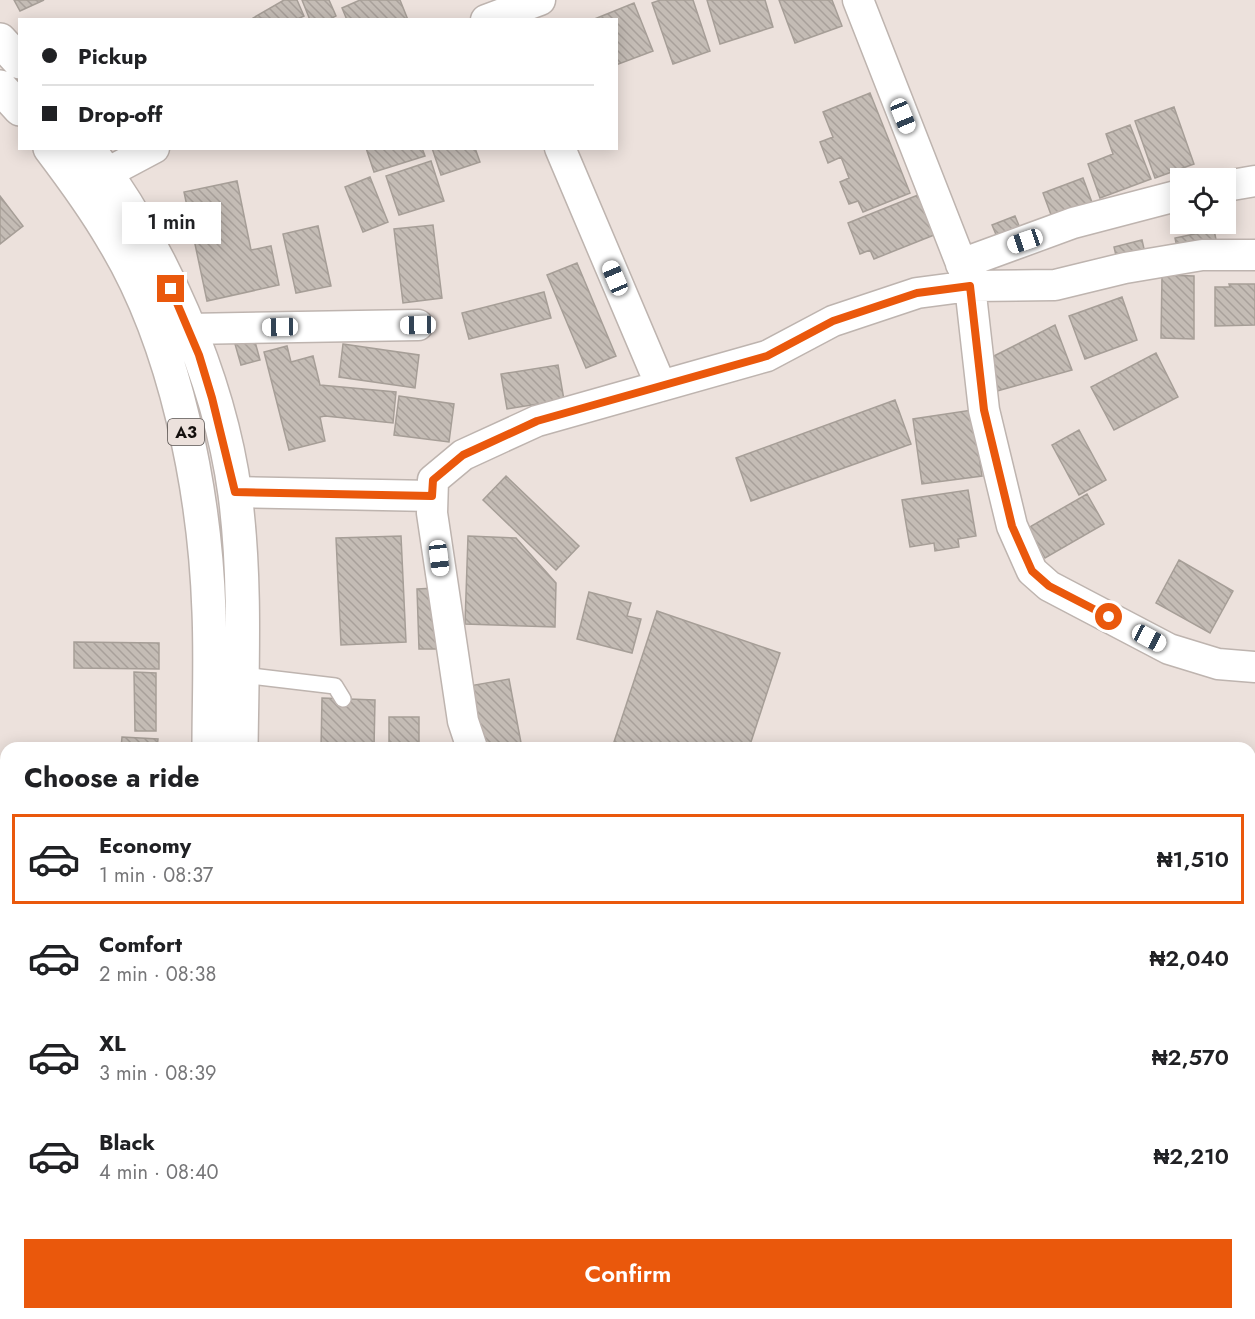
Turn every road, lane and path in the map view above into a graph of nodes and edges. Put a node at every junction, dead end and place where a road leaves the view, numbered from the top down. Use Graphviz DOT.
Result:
graph roads {
  1 [pos="540,0"];
  2 [pos="858,0"];
  3 [pos="498,18"];
  4 [pos="0,40"];
  5 [pos="18,60"];
  6 [pos="0,87"];
  7 [pos="18,107"];
  8 [pos="51,150"];
  9 [pos="145,150"];
  10 [pos="561,150"];
  11 [pos="98,161"];
  12 [pos="1255,181"];
  13 [pos="1236,184"];
  14 [pos="1170,198"];
  15 [pos="1255,255"];
  16 [pos="965,275"];
  17 [pos="418,325"];
  18 [pos="188,329"];
  19 [pos="661,386"];
  20 [pos="235,492"];
  21 [pos="432,496"];
  22 [pos="1255,667"];
  23 [pos="242,675"];
  24 [pos="344,699"];
  25 [pos="209,742"];
  26 [pos="241,742"];
  27 [pos="470,742"];
  1 -- 3 [label="street"];
  2 -- 16 [label="street"];
  4 -- 5 [label="main road"];
  6 -- 7 [label="main road"];
  8 -- 25 [label="main road, A3"];
  9 -- 11 [label="street"];
  10 -- 19 [label="street"];
  11 -- 18 [label="main road, A3"];
  12 -- 13 [label="street"];
  14 -- 16 [label="street"];
  15 -- 16 [label="street"];
  16 -- 19 [label="street"];
  16 -- 22 [label="street"];
  17 -- 18 [label="street"];
  18 -- 20 [label="main road, A3"];
  19 -- 21 [label="street"];
  20 -- 21 [label="street"];
  20 -- 23 [label="main road, A3"];
  21 -- 27 [label="street"];
  23 -- 24 [label="lane"];
  23 -- 26 [label="main road, A3"];
}
